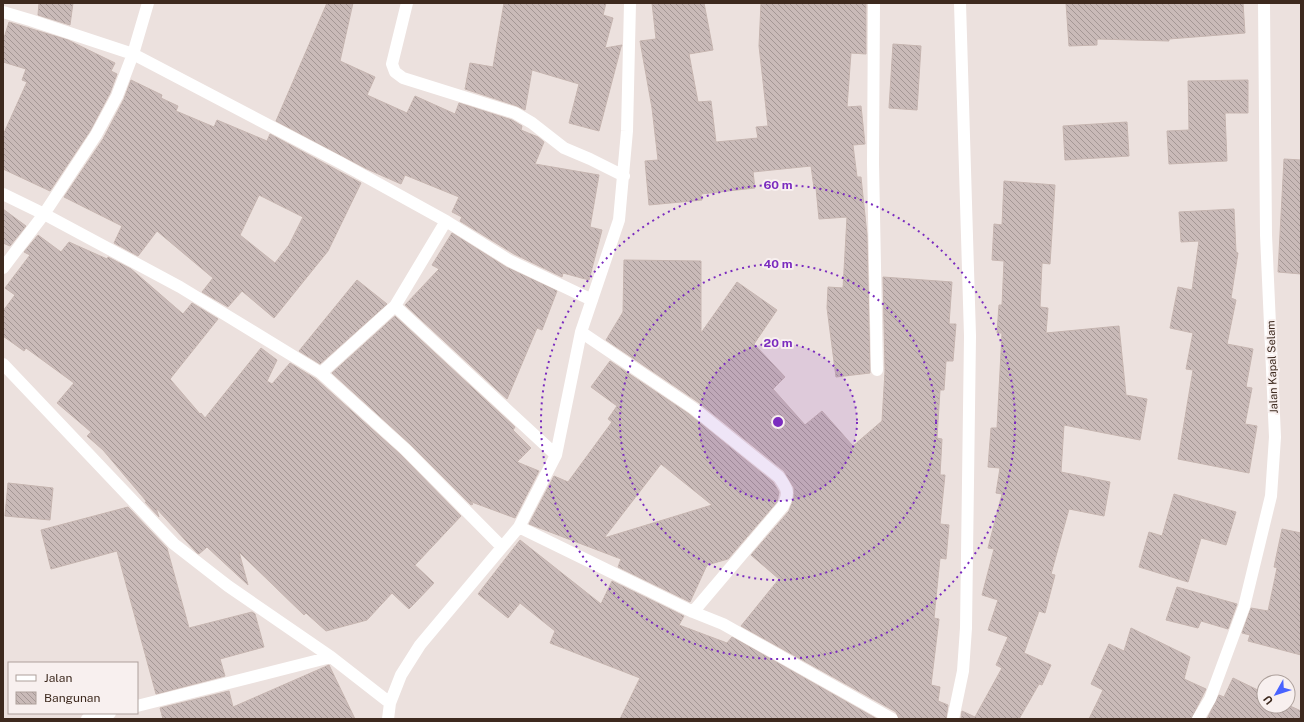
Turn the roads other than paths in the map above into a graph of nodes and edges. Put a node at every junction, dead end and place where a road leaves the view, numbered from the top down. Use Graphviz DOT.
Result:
graph roads {
  1 [pos="148,3"];
  2 [pos="407,3"];
  3 [pos="630,3"];
  4 [pos="874,3"];
  5 [pos="960,3"];
  6 [pos="1264,3"];
  7 [pos="3,12"];
  8 [pos="133,54"];
  9 [pos="624,176"];
  10 [pos="3,194"];
  11 [pos="44,214"];
  12 [pos="446,221"];
  13 [pos="3,268"];
  14 [pos="592,300"];
  15 [pos="395,306"];
  16 [pos="581,332"];
  17 [pos="3,364"];
  18 [pos="877,370"];
  19 [pos="321,373"];
  20 [pos="556,455"];
  21 [pos="519,527"];
  22 [pos="502,547"];
  23 [pos="693,612"];
  24 [pos="331,657"];
  25 [pos="390,703"];
  26 [pos="138,706"];
  27 [pos="106,714"];
  28 [pos="87,719"];
  29 [pos="388,719"];
  30 [pos="892,719"];
  31 [pos="953,719"];
  32 [pos="1198,719"];
  1 -- 8 [label="street"];
  2 -- 9 [label="street"];
  3 -- 9 [label="street"];
  4 -- 18 [label="street"];
  5 -- 31 [label="street"];
  6 -- 32 [label="street, Jalan Kapal Selam"];
  7 -- 8 [label="street"];
  8 -- 11 [label="street"];
  8 -- 12 [label="street"];
  9 -- 14 [label="street"];
  10 -- 11 [label="street"];
  11 -- 13 [label="street"];
  11 -- 19 [label="street"];
  12 -- 14 [label="street"];
  12 -- 15 [label="street"];
  14 -- 16 [label="street"];
  15 -- 19 [label="street"];
  15 -- 20 [label="street"];
  16 -- 20 [label="street"];
  16 -- 23 [label="street"];
  17 -- 24 [label="street"];
  19 -- 22 [label="street"];
  20 -- 21 [label="street"];
  21 -- 22 [label="street"];
  21 -- 23 [label="street"];
  22 -- 25 [label="street"];
  23 -- 30 [label="street"];
  24 -- 25 [label="street"];
  24 -- 26 [label="street"];
  25 -- 29 [label="street"];
  27 -- 28 [label="street"];
}
